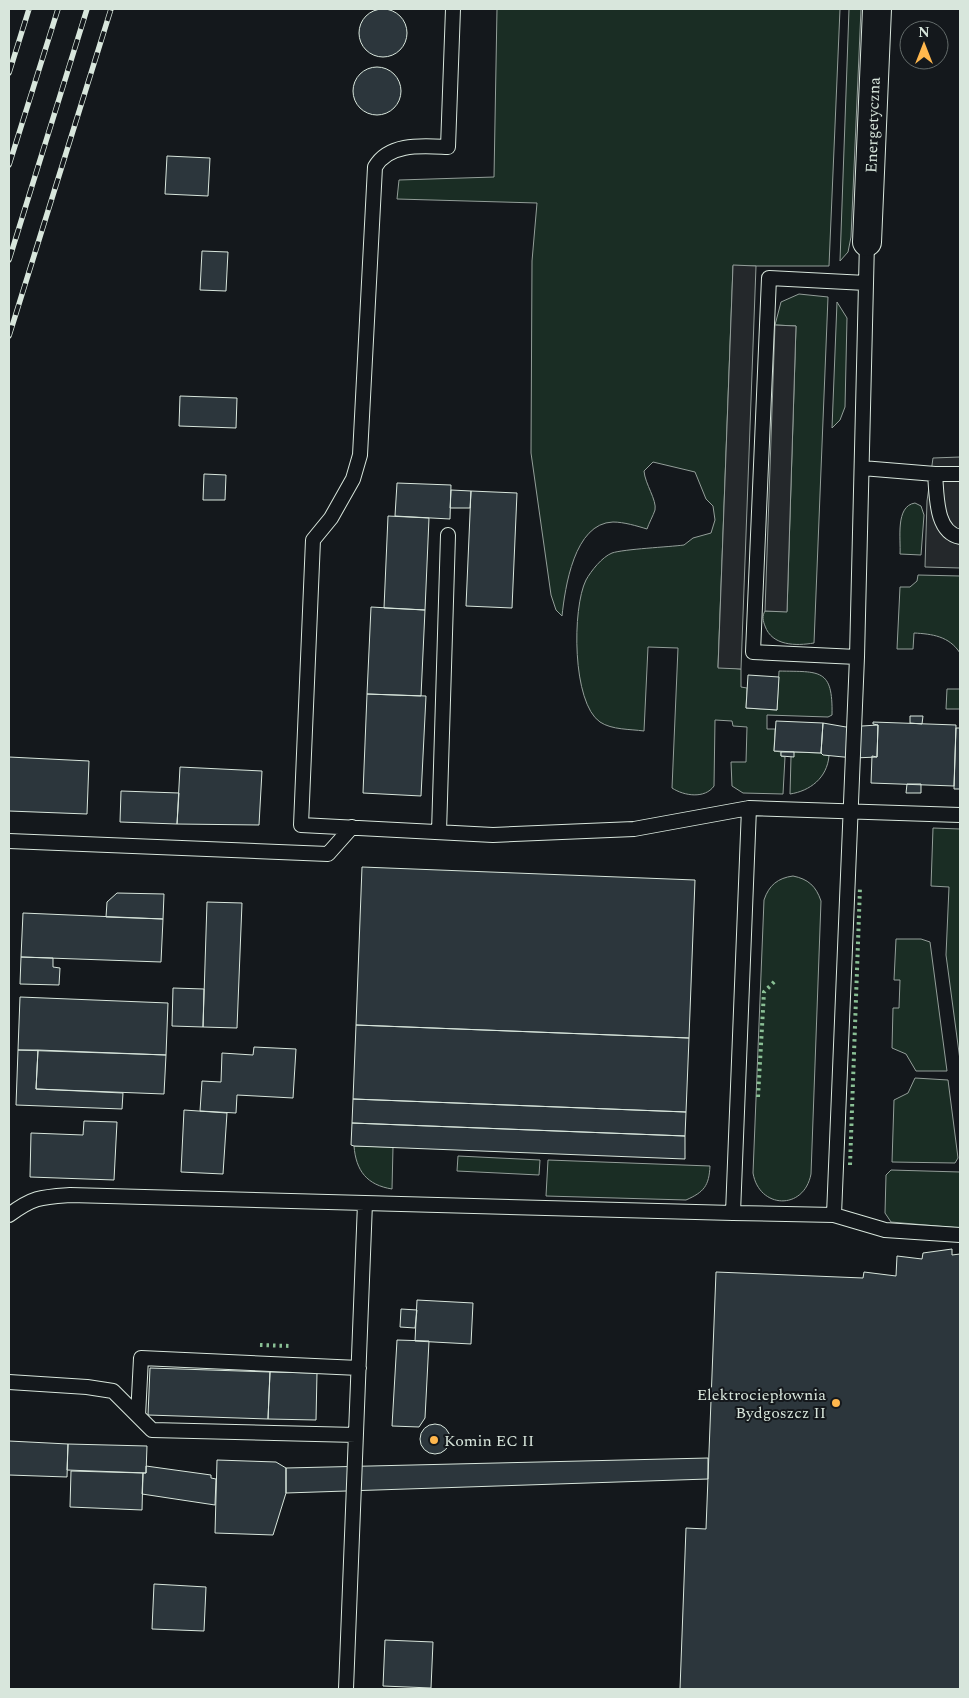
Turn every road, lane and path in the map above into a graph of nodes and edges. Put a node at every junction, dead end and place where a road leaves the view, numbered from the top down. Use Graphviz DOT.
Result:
graph roads {
  1 [pos="453,9"];
  2 [pos="876,9"];
  3 [pos="867,242"];
  4 [pos="866,282"];
  5 [pos="862,468"];
  6 [pos="935,474"];
  7 [pos="960,474"];
  8 [pos="448,535"];
  9 [pos="960,537"];
  10 [pos="857,657"];
  11 [pos="749,808"];
  12 [pos="849,812"];
  13 [pos="960,815"];
  14 [pos="352,827"];
  15 [pos="439,832"];
  16 [pos="9,841"];
  17 [pos="365,1203"];
  18 [pos="733,1213"];
  19 [pos="9,1215"];
  20 [pos="834,1215"];
  21 [pos="960,1235"];
  22 [pos="359,1368"];
  23 [pos="9,1382"];
  24 [pos="138,1416"];
  25 [pos="356,1435"];
  26 [pos="346,1689"];
  1 -- 14 [label="lane"];
  2 -- 3 [label="street, Energetyczna"];
  3 -- 4 [label="lane"];
  4 -- 5 [label="lane"];
  4 -- 10 [label="lane"];
  5 -- 6 [label="lane"];
  5 -- 10 [label="lane"];
  6 -- 7 [label="lane"];
  6 -- 9 [label="lane"];
  8 -- 15 [label="lane"];
  10 -- 12 [label="lane"];
  11 -- 12 [label="lane"];
  11 -- 15 [label="lane"];
  11 -- 18 [label="lane"];
  12 -- 13 [label="lane"];
  12 -- 20 [label="lane"];
  14 -- 15 [label="lane"];
  14 -- 16 [label="lane"];
  17 -- 18 [label="lane"];
  17 -- 19 [label="lane"];
  17 -- 22 [label="lane"];
  18 -- 20 [label="lane"];
  20 -- 21 [label="lane"];
  22 -- 24 [label="lane"];
  22 -- 25 [label="lane"];
  23 -- 24 [label="lane"];
  24 -- 25 [label="lane"];
  25 -- 26 [label="lane"];
}
